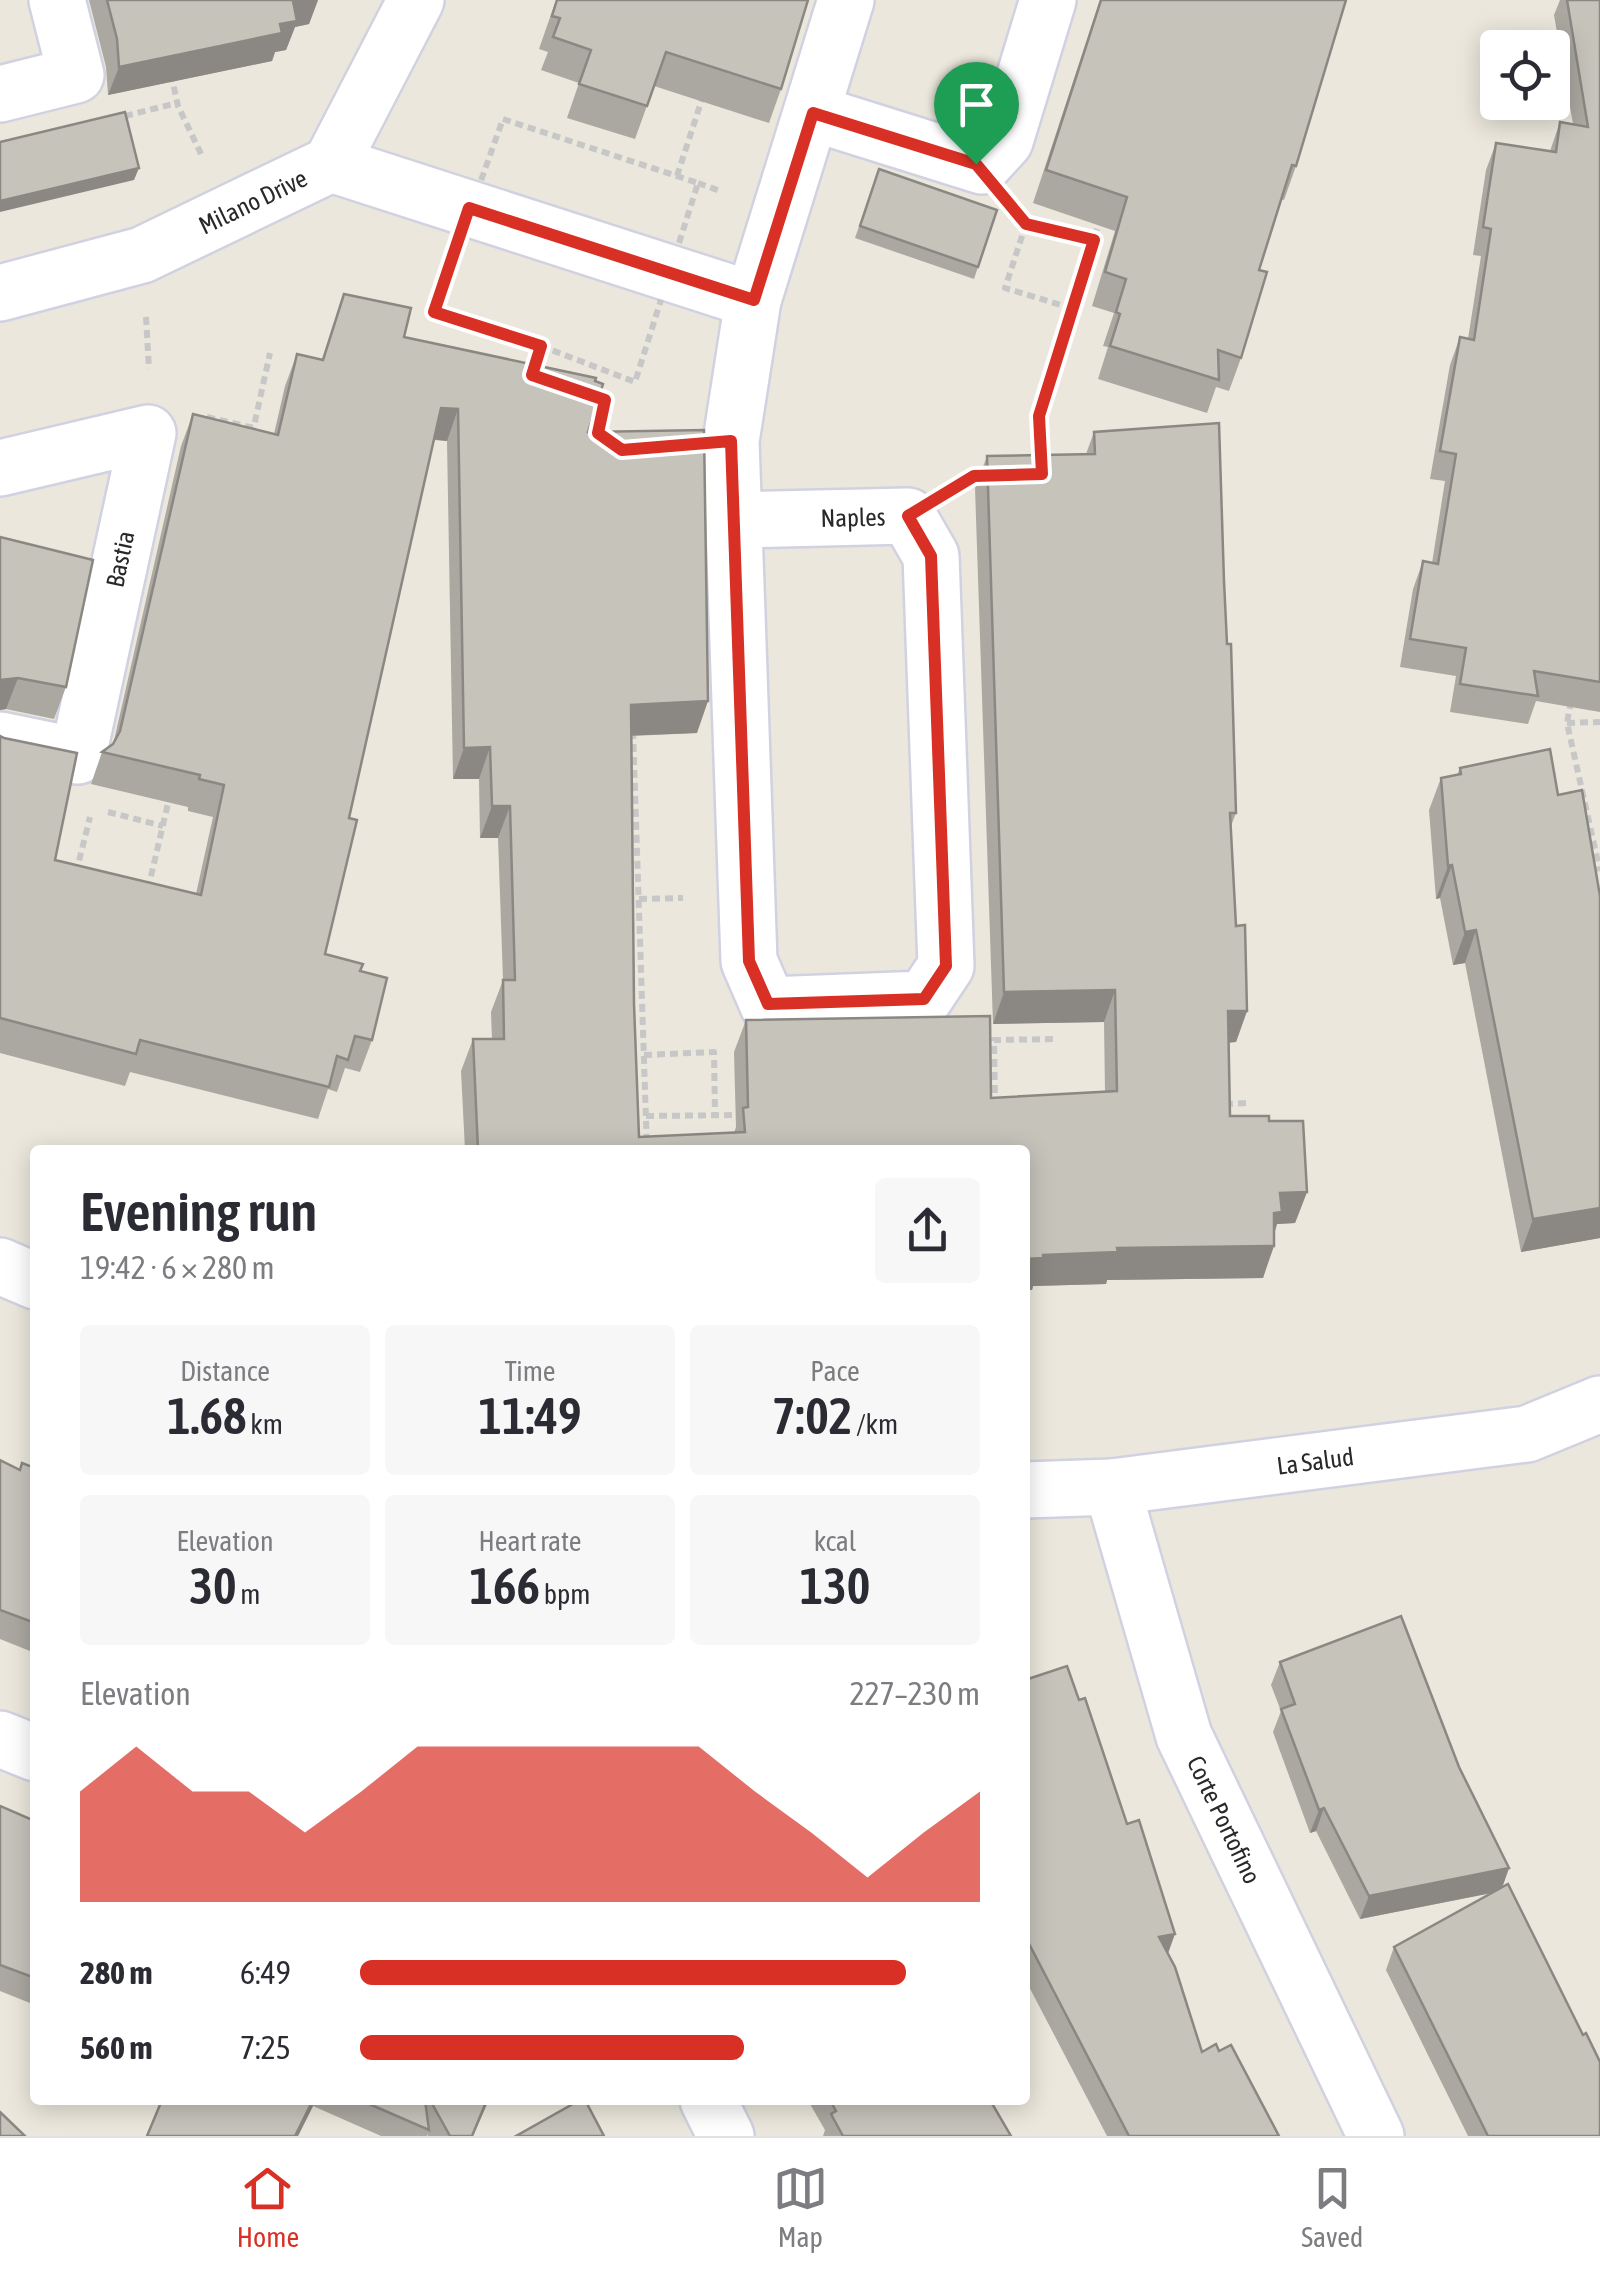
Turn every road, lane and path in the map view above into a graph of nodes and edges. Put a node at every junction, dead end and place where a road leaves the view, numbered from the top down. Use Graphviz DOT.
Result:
graph roads {
  1 [pos="57,0"];
  2 [pos="416,0"];
  3 [pos="846,0"];
  4 [pos="1048,0"];
  5 [pos="170,69"];
  6 [pos="705,88"];
  7 [pos="0,94"];
  8 [pos="813,113"];
  9 [pos="331,164"];
  10 [pos="976,164"];
  11 [pos="677,176"];
  12 [pos="1106,202"];
  13 [pos="469,208"];
  14 [pos="230,214"];
  15 [pos="1026,224"];
  16 [pos="1094,240"];
  17 [pos="142,255"];
  18 [pos="669,274"];
  19 [pos="0,293"];
  20 [pos="754,300"];
  21 [pos="1071,308"];
  22 [pos="541,346"];
  23 [pos="270,354"];
  24 [pos="550,381"];
  25 [pos="150,386"];
  26 [pos="580,391"];
  27 [pos="202,416"];
  28 [pos="254,428"];
  29 [pos="610,442"];
  30 [pos="250,446"];
  31 [pos="0,468"];
  32 [pos="1042,474"];
  33 [pos="991,476"];
  34 [pos="908,516"];
  35 [pos="736,520"];
  36 [pos="1574,686"];
  37 [pos="632,720"];
  38 [pos="1567,722"];
  39 [pos="1600,722"];
  40 [pos="0,740"];
  41 [pos="171,789"];
  42 [pos="92,808"];
  43 [pos="162,826"];
  44 [pos="1600,871"];
  45 [pos="146,900"];
  46 [pos="1057,1039"];
  47 [pos="644,1055"];
  48 [pos="1248,1102"];
  49 [pos="1210,1104"];
  50 [pos="996,1113"];
  51 [pos="752,1115"];
  52 [pos="646,1116"];
  53 [pos="715,1116"];
  54 [pos="647,1145"];
  55 [pos="0,1266"];
  56 [pos="30,1279"];
  57 [pos="1600,1404"];
  58 [pos="1112,1487"];
  59 [pos="1030,1490"];
  60 [pos="0,1738"];
  61 [pos="30,1751"];
  62 [pos="710,2105"];
  63 [pos="726,2136"];
  64 [pos="1376,2136"];
  1 -- 7 [label="street"];
  2 -- 9 [label="street, Milano Drive"];
  3 -- 8 [label="street, Naples"];
  4 -- 10 [label="street"];
  5 -- 14 [label="path"];
  6 -- 11 [label="path"];
  8 -- 10 [label="street"];
  8 -- 20 [label="street, Naples"];
  9 -- 13 [label="street"];
  9 -- 14 [label="street, Milano Drive"];
  10 -- 15 [label="path"];
  11 -- 13 [label="path"];
  11 -- 18 [label="path"];
  12 -- 16 [label="path"];
  13 -- 18 [label="street"];
  13 -- 22 [label="path"];
  14 -- 17 [label="street, Milano Drive"];
  15 -- 16 [label="path"];
  15 -- 21 [label="path"];
  16 -- 21 [label="path"];
  17 -- 19 [label="street, Milano Drive"];
  17 -- 25 [label="path"];
  18 -- 20 [label="street"];
  18 -- 22 [label="path"];
  20 -- 35 [label="street, Naples"];
  21 -- 32 [label="path"];
  22 -- 24 [label="path"];
  23 -- 28 [label="path"];
  26 -- 29 [label="path"];
  27 -- 28 [label="path"];
  28 -- 30 [label="path"];
  31 -- 40 [label="street, Bastia"];
  33 -- 34 [label="path"];
  34 -- 35 [label="street, Naples"];
  34 -- 35 [label="street, Naples"];
  36 -- 38 [label="path"];
  37 -- 47 [label="path"];
  38 -- 39 [label="path"];
  38 -- 44 [label="path"];
  41 -- 43 [label="path"];
  42 -- 43 [label="path"];
  43 -- 45 [label="path"];
  46 -- 50 [label="path"];
  47 -- 52 [label="path"];
  47 -- 53 [label="path"];
  48 -- 49 [label="path"];
  51 -- 53 [label="path"];
  52 -- 53 [label="path"];
  52 -- 54 [label="path"];
  55 -- 56 [label="street"];
  57 -- 58 [label="street, La Salud"];
  58 -- 59 [label="street, La Salud"];
  58 -- 64 [label="street, Corte Portofino"];
  60 -- 61 [label="street"];
  62 -- 63 [label="street"];
}
